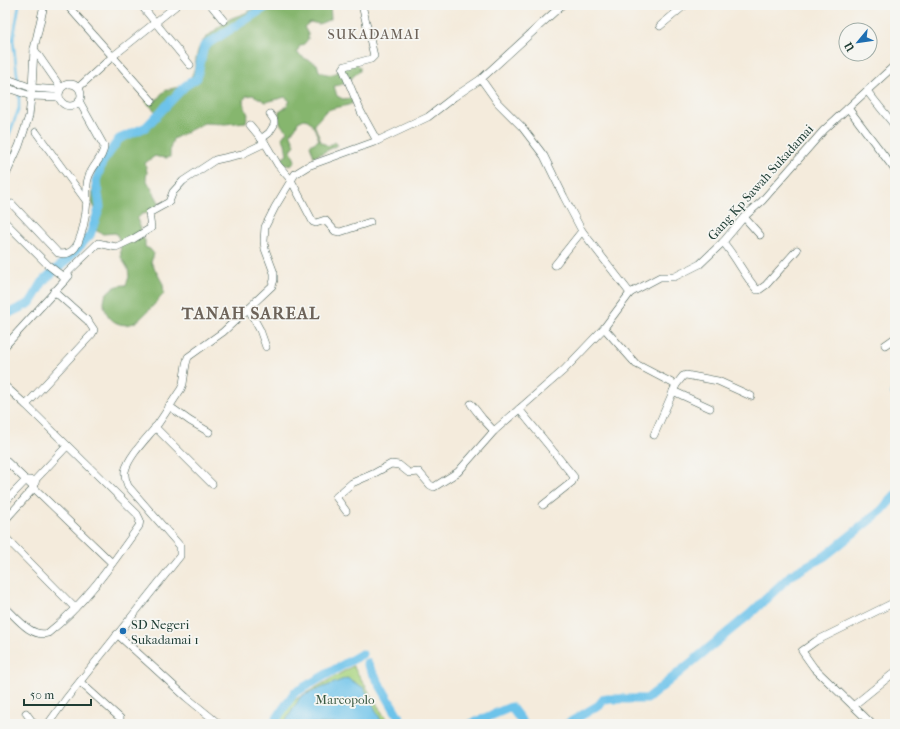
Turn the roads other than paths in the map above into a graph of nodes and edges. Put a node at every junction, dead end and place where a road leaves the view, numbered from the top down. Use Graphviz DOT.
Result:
graph roads {
  1 [pos="44,5"];
  2 [pos="68,5"];
  3 [pos="141,5"];
  4 [pos="177,5"];
  5 [pos="211,5"];
  6 [pos="362,5"];
  7 [pos="562,5"];
  8 [pos="685,5"];
  9 [pos="224,21"];
  10 [pos="154,22"];
  11 [pos="660,26"];
  12 [pos="34,50"];
  13 [pos="112,57"];
  14 [pos="190,65"];
  15 [pos="895,65"];
  16 [pos="5,78"];
  17 [pos="481,79"];
  18 [pos="5,87"];
  19 [pos="79,87"];
  20 [pos="32,88"];
  21 [pos="867,91"];
  22 [pos="60,92"];
  23 [pos="31,96"];
  24 [pos="79,101"];
  25 [pos="152,102"];
  26 [pos="848,108"];
  27 [pos="270,114"];
  28 [pos="250,125"];
  29 [pos="895,126"];
  30 [pos="36,132"];
  31 [pos="263,141"];
  32 [pos="377,141"];
  33 [pos="895,170"];
  34 [pos="5,177"];
  35 [pos="291,180"];
  36 [pos="87,203"];
  37 [pos="12,204"];
  38 [pos="744,217"];
  39 [pos="5,222"];
  40 [pos="370,222"];
  41 [pos="582,231"];
  42 [pos="760,235"];
  43 [pos="724,242"];
  44 [pos="797,250"];
  45 [pos="555,265"];
  46 [pos="78,267"];
  47 [pos="64,278"];
  48 [pos="54,291"];
  49 [pos="630,294"];
  50 [pos="248,308"];
  51 [pos="604,328"];
  52 [pos="895,338"];
  53 [pos="885,345"];
  54 [pos="5,346"];
  55 [pos="266,348"];
  56 [pos="5,386"];
  57 [pos="675,388"];
  58 [pos="751,396"];
  59 [pos="471,404"];
  60 [pos="26,406"];
  61 [pos="169,406"];
  62 [pos="710,408"];
  63 [pos="519,409"];
  64 [pos="155,427"];
  65 [pos="494,431"];
  66 [pos="209,432"];
  67 [pos="654,435"];
  68 [pos="68,446"];
  69 [pos="5,460"];
  70 [pos="36,479"];
  71 [pos="26,480"];
  72 [pos="212,484"];
  73 [pos="34,488"];
  74 [pos="5,502"];
  75 [pos="543,505"];
  76 [pos="346,511"];
  77 [pos="5,520"];
  78 [pos="5,537"];
  79 [pos="112,563"];
  80 [pos="895,602"];
  81 [pos="5,607"];
  82 [pos="75,608"];
  83 [pos="117,634"];
  84 [pos="895,672"];
  85 [pos="81,680"];
  86 [pos="853,706"];
  87 [pos="26,713"];
  88 [pos="121,717"];
  89 [pos="34,724"];
  90 [pos="48,724"];
  91 [pos="219,724"];
  92 [pos="872,724"];
  1 -- 12 [label="street"];
  2 -- 13 [label="street"];
  3 -- 10 [label="street"];
  4 -- 10 [label="street"];
  5 -- 9 [label="street"];
  6 -- 32 [label="street"];
  7 -- 17 [label="street"];
  8 -- 11 [label="street"];
  10 -- 13 [label="street"];
  10 -- 14 [label="street"];
  12 -- 20 [label="street"];
  12 -- 22 [label="street"];
  13 -- 19 [label="street"];
  13 -- 25 [label="street"];
  15 -- 21 [label="street, Gang Kp Sawah Sukadamai"];
  16 -- 20 [label="street"];
  17 -- 32 [label="street"];
  17 -- 41 [label="street"];
  18 -- 23 [label="street"];
  19 -- 22 [label="street"];
  19 -- 24 [label="street"];
  20 -- 22 [label="street"];
  20 -- 23 [label="street"];
  21 -- 26 [label="street, Gang Kp Sawah Sukadamai"];
  21 -- 29 [label="street"];
  22 -- 23 [label="street"];
  22 -- 24 [label="street"];
  23 -- 34 [label="street"];
  24 -- 36 [label="street"];
  26 -- 33 [label="street"];
  26 -- 38 [label="street, Gang Kp Sawah Sukadamai"];
  27 -- 31 [label="street"];
  28 -- 31 [label="street"];
  30 -- 36 [label="street"];
  31 -- 35 [label="street"];
  31 -- 47 [label="street"];
  32 -- 35 [label="street"];
  35 -- 40 [label="street"];
  35 -- 50 [label="street"];
  36 -- 37 [label="street"];
  38 -- 42 [label="street"];
  38 -- 43 [label="street, Gang Kp Sawah Sukadamai"];
  39 -- 47 [label="street"];
  41 -- 45 [label="street"];
  41 -- 49 [label="street"];
  43 -- 44 [label="street"];
  43 -- 49 [label="street, Gang Kp Sawah Sukadamai"];
  46 -- 47 [label="street"];
  47 -- 48 [label="street"];
  48 -- 54 [label="street"];
  48 -- 60 [label="street"];
  49 -- 51 [label="street"];
  50 -- 55 [label="street"];
  50 -- 61 [label="street"];
  51 -- 57 [label="street"];
  51 -- 63 [label="street"];
  52 -- 53 [label="street"];
  56 -- 60 [label="street"];
  57 -- 58 [label="street"];
  57 -- 62 [label="street"];
  57 -- 67 [label="street"];
  59 -- 65 [label="street"];
  60 -- 68 [label="street"];
  61 -- 64 [label="street"];
  61 -- 66 [label="street"];
  63 -- 65 [label="street"];
  63 -- 75 [label="street"];
  64 -- 72 [label="street"];
  64 -- 83 [label="street"];
  65 -- 76 [label="street"];
  68 -- 70 [label="street"];
  68 -- 79 [label="street"];
  69 -- 71 [label="street"];
  70 -- 71 [label="street"];
  70 -- 73 [label="street"];
  71 -- 73 [label="street"];
  71 -- 74 [label="street"];
  73 -- 77 [label="street"];
  73 -- 79 [label="street"];
  78 -- 82 [label="street"];
  79 -- 82 [label="street"];
  80 -- 86 [label="street"];
  81 -- 82 [label="street"];
  83 -- 85 [label="street"];
  83 -- 91 [label="street"];
  84 -- 86 [label="street"];
  85 -- 88 [label="street"];
  85 -- 90 [label="street"];
  86 -- 92 [label="street"];
  87 -- 89 [label="street"];
}
